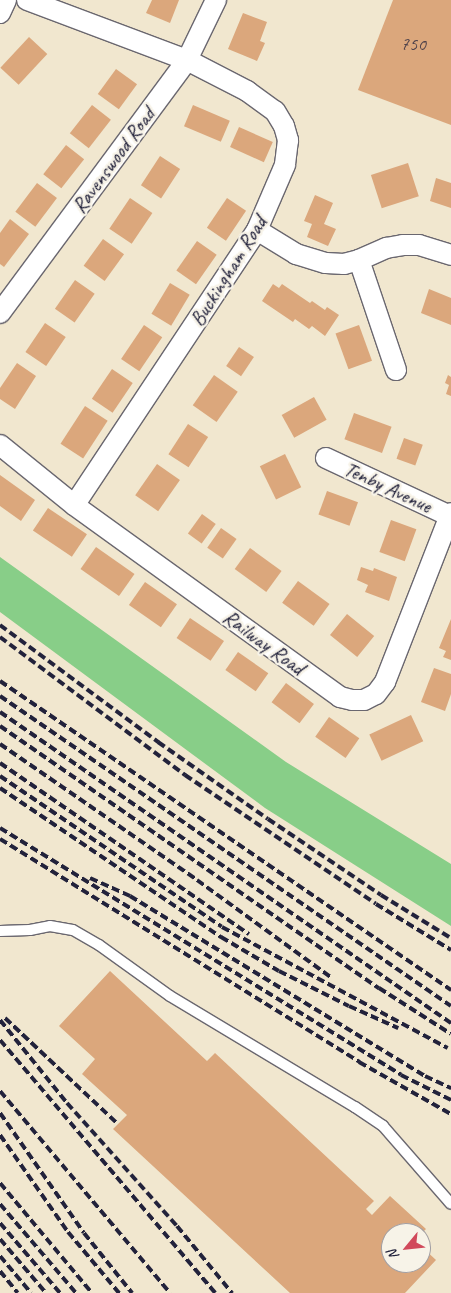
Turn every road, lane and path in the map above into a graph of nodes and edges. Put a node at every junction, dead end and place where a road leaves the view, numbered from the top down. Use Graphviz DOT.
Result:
graph roads {
  1 [pos="6,0"];
  2 [pos="27,0"];
  3 [pos="216,0"];
  4 [pos="0,13"];
  5 [pos="187,60"];
  6 [pos="257,230"];
  7 [pos="451,255"];
  8 [pos="359,260"];
  9 [pos="0,313"];
  10 [pos="396,370"];
  11 [pos="0,445"];
  12 [pos="326,458"];
  13 [pos="74,505"];
  14 [pos="450,514"];
  15 [pos="0,931"];
  16 [pos="451,1204"];
  1 -- 4 [label="street"];
  2 -- 5 [label="street, Buckingham Road"];
  3 -- 5 [label="street, Ravenswood Road"];
  5 -- 6 [label="street, Buckingham Road"];
  5 -- 9 [label="street, Ravenswood Road"];
  6 -- 8 [label="street"];
  6 -- 13 [label="street, Buckingham Road"];
  7 -- 8 [label="street"];
  8 -- 10 [label="street"];
  11 -- 13 [label="street, Railway Road"];
  12 -- 14 [label="street, Tenby Avenue"];
  13 -- 14 [label="street, Railway Road"];
  15 -- 16 [label="lane"];
}
